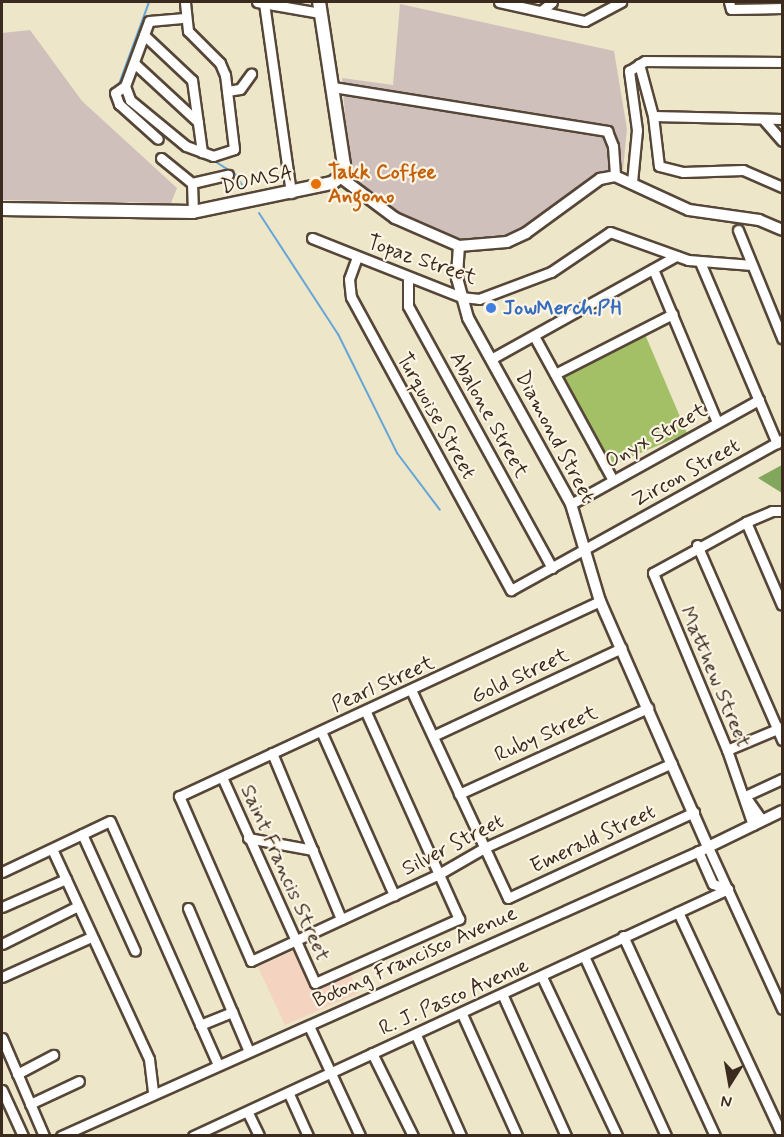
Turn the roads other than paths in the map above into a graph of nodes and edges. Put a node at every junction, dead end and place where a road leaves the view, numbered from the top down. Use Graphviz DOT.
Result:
graph roads {
  1 [pos="185,2"];
  2 [pos="261,2"];
  3 [pos="500,2"];
  4 [pos="552,2"];
  5 [pos="621,2"];
  6 [pos="729,2"];
  7 [pos="320,7"];
  8 [pos="783,8"];
  9 [pos="541,11"];
  10 [pos="185,18"];
  11 [pos="144,35"];
  12 [pos="783,62"];
  13 [pos="134,63"];
  14 [pos="639,64"];
  15 [pos="251,74"];
  16 [pos="125,86"];
  17 [pos="333,87"];
  18 [pos="227,91"];
  19 [pos="653,116"];
  20 [pos="783,119"];
  21 [pos="764,120"];
  22 [pos="198,122"];
  23 [pos="158,139"];
  24 [pos="783,141"];
  25 [pos="202,152"];
  26 [pos="161,158"];
  27 [pos="228,175"];
  28 [pos="615,176"];
  29 [pos="340,177"];
  30 [pos="632,182"];
  31 [pos="192,183"];
  32 [pos="783,187"];
  33 [pos="291,193"];
  34 [pos="2,209"];
  35 [pos="193,212"];
  36 [pos="738,230"];
  37 [pos="783,230"];
  38 [pos="312,238"];
  39 [pos="459,246"];
  40 [pos="675,255"];
  41 [pos="357,257"];
  42 [pos="700,262"];
  43 [pos="752,265"];
  44 [pos="653,269"];
  45 [pos="408,277"];
  46 [pos="461,297"];
  47 [pos="673,314"];
  48 [pos="534,336"];
  49 [pos="783,338"];
  50 [pos="491,359"];
  51 [pos="555,375"];
  52 [pos="759,400"];
  53 [pos="717,422"];
  54 [pos="780,442"];
  55 [pos="613,480"];
  56 [pos="571,504"];
  57 [pos="783,511"];
  58 [pos="746,522"];
  59 [pos="698,545"];
  60 [pos="586,549"];
  61 [pos="552,568"];
  62 [pos="511,590"];
  63 [pos="600,601"];
  64 [pos="783,605"];
  65 [pos="622,648"];
  66 [pos="412,692"];
  67 [pos="648,708"];
  68 [pos="366,712"];
  69 [pos="780,728"];
  70 [pos="321,731"];
  71 [pos="433,736"];
  72 [pos="783,740"];
  73 [pos="727,750"];
  74 [pos="272,753"];
  75 [pos="672,763"];
  76 [pos="222,777"];
  77 [pos="783,779"];
  78 [pos="459,794"];
  79 [pos="745,796"];
  80 [pos="783,811"];
  81 [pos="694,812"];
  82 [pos="758,823"];
  83 [pos="82,834"];
  84 [pos="248,838"];
  85 [pos="484,848"];
  86 [pos="52,849"];
  87 [pos="703,849"];
  88 [pos="312,850"];
  89 [pos="2,872"];
  90 [pos="439,874"];
  91 [pos="66,879"];
  92 [pos="728,889"];
  93 [pos="394,895"];
  94 [pos="78,906"];
  95 [pos="2,907"];
  96 [pos="188,908"];
  97 [pos="678,912"];
  98 [pos="341,919"];
  99 [pos="623,936"];
  100 [pos="92,937"];
  101 [pos="294,941"];
  102 [pos="2,944"];
  103 [pos="135,951"];
  104 [pos="584,956"];
  105 [pos="251,961"];
  106 [pos="2,977"];
  107 [pos="542,977"];
  108 [pos="503,996"];
  109 [pos="783,1009"];
  110 [pos="232,1012"];
  111 [pos="462,1014"];
  112 [pos="200,1025"];
  113 [pos="309,1026"];
  114 [pos="416,1035"];
  115 [pos="2,1038"];
  116 [pos="249,1052"];
  117 [pos="372,1053"];
  118 [pos="53,1055"];
  119 [pos="218,1065"];
  120 [pos="332,1071"];
  121 [pos="17,1074"];
  122 [pos="79,1081"];
  123 [pos="2,1090"];
  124 [pos="153,1092"];
  125 [pos="289,1094"];
  126 [pos="30,1104"];
  127 [pos="248,1113"];
  128 [pos="781,1131"];
  129 [pos="211,1132"];
  130 [pos="23,1136"];
  131 [pos="44,1136"];
  132 [pos="61,1136"];
  133 [pos="193,1136"];
  134 [pos="259,1136"];
  135 [pos="308,1136"];
  136 [pos="360,1136"];
  137 [pos="413,1136"];
  138 [pos="461,1136"];
  139 [pos="517,1136"];
  140 [pos="566,1136"];
  141 [pos="617,1136"];
  142 [pos="666,1136"];
  143 [pos="716,1136"];
  144 [pos="770,1136"];
  1 -- 10 [label="street"];
  2 -- 7 [label="street"];
  2 -- 33 [label="street"];
  3 -- 9 [label="street"];
  4 -- 9 [label="street"];
  5 -- 9 [label="street"];
  6 -- 8 [label="street"];
  7 -- 17 [label="main road"];
  10 -- 11 [label="street"];
  10 -- 18 [label="street"];
  11 -- 13 [label="street"];
  11 -- 22 [label="street"];
  12 -- 14 [label="street"];
  13 -- 16 [label="street"];
  13 -- 22 [label="street"];
  14 -- 19 [label="street"];
  14 -- 30 [label="street"];
  15 -- 18 [label="street"];
  16 -- 23 [label="street"];
  16 -- 25 [label="street"];
  17 -- 28 [label="street"];
  17 -- 29 [label="main road"];
  18 -- 25 [label="street"];
  19 -- 21 [label="street"];
  19 -- 32 [label="street"];
  20 -- 21 [label="street"];
  21 -- 24 [label="street"];
  22 -- 25 [label="street"];
  26 -- 31 [label="street"];
  27 -- 31 [label="street"];
  28 -- 30 [label="street"];
  28 -- 39 [label="street"];
  29 -- 33 [label="main road, DOMSA"];
  29 -- 39 [label="street"];
  30 -- 37 [label="street"];
  31 -- 35 [label="street"];
  33 -- 35 [label="main road, DOMSA"];
  34 -- 35 [label="main road, DOMSA"];
  36 -- 43 [label="street"];
  38 -- 41 [label="street, Topaz Street"];
  39 -- 46 [label="street, Diamond Street"];
  40 -- 42 [label="street, Topaz Street"];
  40 -- 44 [label="street"];
  40 -- 46 [label="street, Topaz Street"];
  41 -- 45 [label="street, Topaz Street"];
  41 -- 62 [label="street, Turquoise Street"];
  42 -- 43 [label="street, Topaz Street"];
  42 -- 52 [label="street"];
  43 -- 49 [label="street"];
  44 -- 47 [label="street"];
  44 -- 48 [label="street"];
  45 -- 46 [label="street, Topaz Street"];
  45 -- 61 [label="street, Abalone Street"];
  46 -- 50 [label="street, Diamond Street"];
  47 -- 51 [label="street"];
  47 -- 53 [label="street"];
  48 -- 50 [label="street"];
  48 -- 51 [label="street"];
  50 -- 56 [label="street, Diamond Street"];
  51 -- 55 [label="street"];
  52 -- 53 [label="street, Onyx Street"];
  52 -- 54 [label="street"];
  53 -- 55 [label="street, Onyx Street"];
  54 -- 60 [label="street, Zircon Street"];
  55 -- 56 [label="street, Onyx Street"];
  56 -- 60 [label="street, Diamond Street"];
  57 -- 58 [label="street"];
  58 -- 59 [label="street"];
  58 -- 64 [label="street"];
  59 -- 69 [label="street"];
  59 -- 73 [label="street, Matthew Street"];
  60 -- 61 [label="street, Zircon Street"];
  60 -- 63 [label="street, Diamond Street"];
  61 -- 62 [label="street, Zircon Street"];
  63 -- 65 [label="street, Diamond Street"];
  63 -- 66 [label="street, Pearl Street"];
  65 -- 67 [label="street, Diamond Street"];
  65 -- 71 [label="street, Gold Street"];
  66 -- 68 [label="street, Pearl Street"];
  66 -- 71 [label="street"];
  67 -- 75 [label="street, Diamond Street"];
  67 -- 78 [label="street, Ruby Street"];
  68 -- 70 [label="street, Pearl Street"];
  68 -- 90 [label="street"];
  69 -- 72 [label="street"];
  69 -- 73 [label="street"];
  70 -- 74 [label="street, Pearl Street"];
  70 -- 93 [label="street"];
  71 -- 78 [label="street"];
  73 -- 79 [label="street, Matthew Street"];
  74 -- 76 [label="street, Pearl Street"];
  74 -- 88 [label="street"];
  75 -- 81 [label="street, Diamond Street"];
  75 -- 85 [label="street, Silver Street"];
  76 -- 84 [label="street, Saint Francis Street"];
  76 -- 105 [label="street, Pearl Street"];
  77 -- 79 [label="street"];
  78 -- 85 [label="street"];
  79 -- 82 [label="street, Matthew Street"];
  80 -- 82 [label="street, Botong Francisco Avenue"];
  81 -- 85 [label="street, Emerald Street"];
  81 -- 87 [label="street, Diamond Street"];
  82 -- 87 [label="street, Botong Francisco Avenue"];
  83 -- 86 [label="street"];
  83 -- 103 [label="street"];
  83 -- 112 [label="street"];
  84 -- 88 [label="street"];
  84 -- 101 [label="street, Saint Francis Street"];
  85 -- 90 [label="street, Silver Street"];
  86 -- 89 [label="street"];
  86 -- 91 [label="street"];
  87 -- 92 [label="street"];
  87 -- 113 [label="street, Botong Francisco Avenue"];
  88 -- 98 [label="street"];
  90 -- 93 [label="street, Silver Street"];
  90 -- 101 [label="street, Saint Francis Street"];
  91 -- 94 [label="street"];
  91 -- 95 [label="street"];
  92 -- 97 [label="street, R. J. Pasco Avenue"];
  92 -- 109 [label="street"];
  93 -- 98 [label="street, Silver Street"];
  94 -- 100 [label="street"];
  94 -- 102 [label="street"];
  96 -- 110 [label="street"];
  97 -- 99 [label="street, R. J. Pasco Avenue"];
  97 -- 128 [label="street"];
  98 -- 101 [label="street, Silver Street"];
  99 -- 104 [label="street, R. J. Pasco Avenue"];
  99 -- 143 [label="street"];
  100 -- 106 [label="street"];
  100 -- 124 [label="street"];
  101 -- 105 [label="street, Silver Street"];
  104 -- 107 [label="street, R. J. Pasco Avenue"];
  104 -- 142 [label="street"];
  107 -- 108 [label="street, R. J. Pasco Avenue"];
  107 -- 141 [label="street"];
  108 -- 111 [label="street, R. J. Pasco Avenue"];
  108 -- 140 [label="street"];
  110 -- 112 [label="street"];
  110 -- 116 [label="street"];
  111 -- 114 [label="street, R. J. Pasco Avenue"];
  111 -- 139 [label="street"];
  112 -- 119 [label="street"];
  113 -- 116 [label="street, Botong Francisco Avenue"];
  113 -- 120 [label="street"];
  114 -- 117 [label="street, R. J. Pasco Avenue"];
  114 -- 138 [label="street"];
  115 -- 121 [label="street"];
  116 -- 119 [label="street, Botong Francisco Avenue"];
  117 -- 120 [label="street, R. J. Pasco Avenue"];
  117 -- 137 [label="street"];
  118 -- 121 [label="street"];
  119 -- 124 [label="street, Botong Francisco Avenue"];
  120 -- 125 [label="street, R. J. Pasco Avenue"];
  120 -- 136 [label="street"];
  121 -- 126 [label="street"];
  122 -- 126 [label="street"];
  123 -- 130 [label="street"];
  124 -- 132 [label="street, Botong Francisco Avenue"];
  125 -- 127 [label="street, R. J. Pasco Avenue"];
  125 -- 135 [label="street"];
  126 -- 131 [label="street"];
  127 -- 129 [label="street, R. J. Pasco Avenue"];
  127 -- 134 [label="street"];
  128 -- 144 [label="street"];
  129 -- 133 [label="street, R. J. Pasco Avenue"];
}
